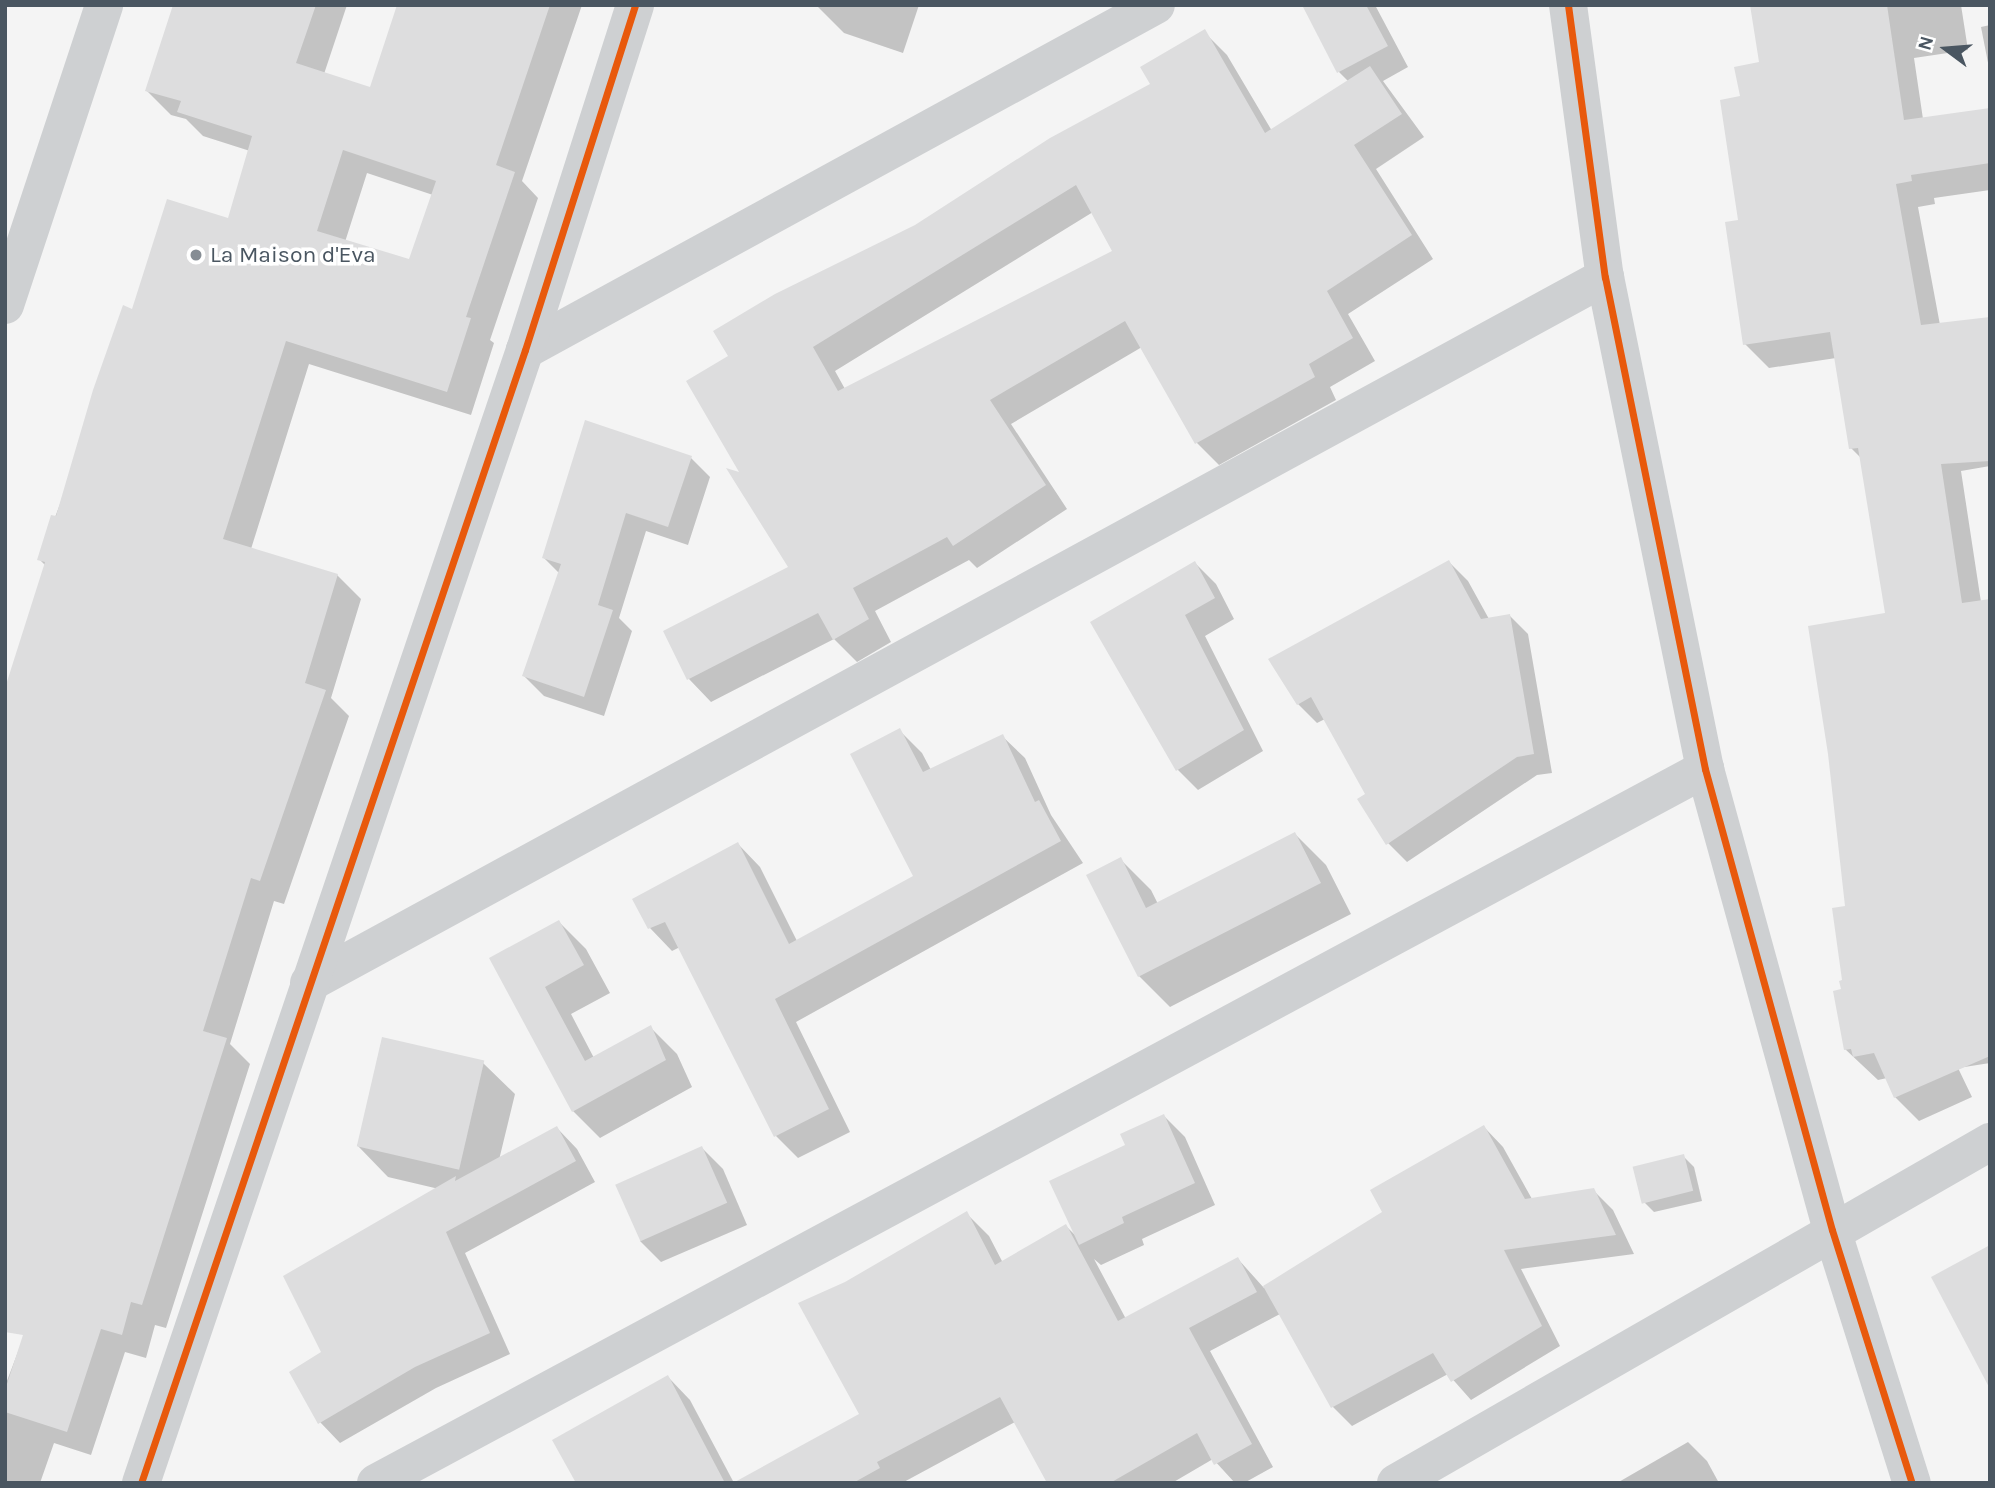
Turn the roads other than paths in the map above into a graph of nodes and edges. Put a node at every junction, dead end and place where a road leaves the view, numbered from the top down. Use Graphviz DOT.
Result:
graph roads {
  1 [pos="104,5"];
  2 [pos="635,5"];
  3 [pos="1156,5"];
  4 [pos="1568,5"];
  5 [pos="1605,277"];
  6 [pos="6,298"];
  7 [pos="525,350"];
  8 [pos="1705,768"];
  9 [pos="309,983"];
  10 [pos="1990,1142"];
  11 [pos="1832,1230"];
  12 [pos="141,1483"];
  13 [pos="376,1483"];
  14 [pos="1396,1483"];
  15 [pos="1912,1483"];
  1 -- 6 [label="street"];
  2 -- 7 [label="street"];
  3 -- 7 [label="street"];
  4 -- 5 [label="street"];
  5 -- 8 [label="street"];
  5 -- 9 [label="street"];
  7 -- 9 [label="street"];
  8 -- 11 [label="street"];
  8 -- 13 [label="street"];
  9 -- 12 [label="street"];
  10 -- 11 [label="street"];
  11 -- 14 [label="street"];
  11 -- 15 [label="street"];
}
